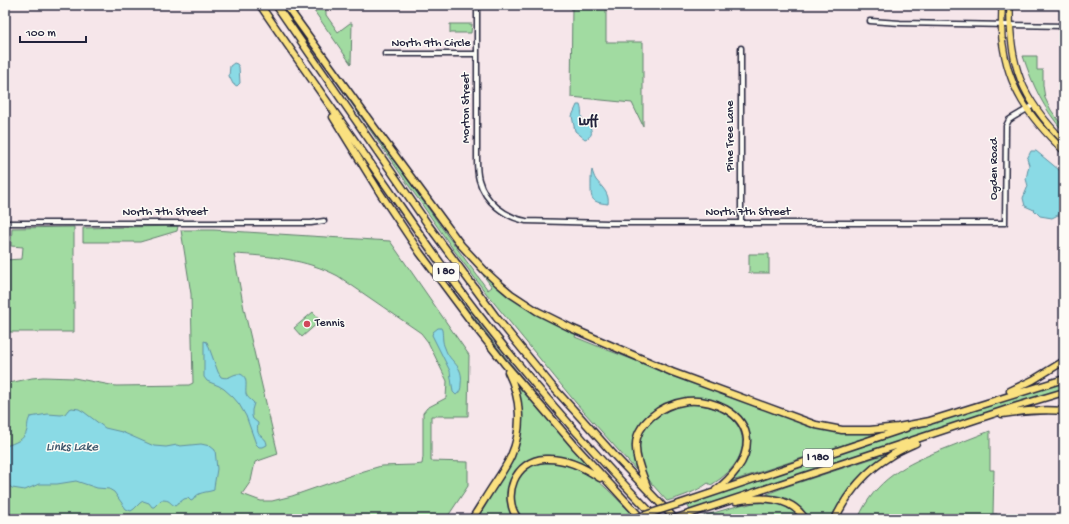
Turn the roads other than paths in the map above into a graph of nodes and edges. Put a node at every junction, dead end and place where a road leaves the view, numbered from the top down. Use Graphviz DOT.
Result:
graph roads {
  1 [pos="260,5"];
  2 [pos="276,5"];
  3 [pos="286,5"];
  4 [pos="478,5"];
  5 [pos="1002,5"];
  6 [pos="1010,5"];
  7 [pos="870,21"];
  8 [pos="1002,25"];
  9 [pos="1010,25"];
  10 [pos="1064,26"];
  11 [pos="741,48"];
  12 [pos="385,54"];
  13 [pos="477,54"];
  14 [pos="302,64"];
  15 [pos="1034,105"];
  16 [pos="1027,109"];
  17 [pos="1064,141"];
  18 [pos="1064,151"];
  19 [pos="496,206"];
  20 [pos="324,221"];
  21 [pos="5,223"];
  22 [pos="740,223"];
  23 [pos="1005,223"];
  24 [pos="1064,361"];
  25 [pos="504,364"];
  26 [pos="1064,379"];
  27 [pos="1064,392"];
  28 [pos="983,403"];
  29 [pos="1064,411"];
  30 [pos="981,418"];
  31 [pos="930,421"];
  32 [pos="934,433"];
  33 [pos="611,486"];
  34 [pos="649,492"];
  35 [pos="706,495"];
  36 [pos="713,506"];
  37 [pos="472,519"];
  38 [pos="518,519"];
  39 [pos="633,519"];
  40 [pos="642,519"];
  41 [pos="657,519"];
  42 [pos="674,519"];
  43 [pos="805,519"];
  44 [pos="835,519"];
  1 -- 14 [label="highway, I 80"];
  2 -- 34 [label="highway, I 80"];
  3 -- 31 [label="highway"];
  4 -- 13 [label="street, Morton Street"];
  5 -- 8 [label="main road"];
  6 -- 9 [label="main road"];
  7 -- 8 [label="street"];
  8 -- 9 [label="street"];
  8 -- 16 [label="main road"];
  9 -- 10 [label="street"];
  9 -- 15 [label="main road"];
  11 -- 22 [label="street, Pine Tree Lane"];
  12 -- 13 [label="street, North 9th Circle"];
  13 -- 19 [label="street, Morton Street"];
  14 -- 25 [label="highway"];
  14 -- 41 [label="highway, I 80"];
  15 -- 16 [label="street, Ogden Road"];
  15 -- 17 [label="main road"];
  16 -- 18 [label="main road"];
  16 -- 23 [label="street, Ogden Road"];
  19 -- 22 [label="street, North 7th Street"];
  20 -- 21 [label="street, North 7th Street"];
  22 -- 23 [label="street, North 7th Street"];
  24 -- 28 [label="highway"];
  25 -- 33 [label="highway"];
  25 -- 37 [label="highway"];
  26 -- 28 [label="highway, I 180"];
  27 -- 30 [label="highway, I 180"];
  28 -- 31 [label="highway, I 180"];
  29 -- 30 [label="highway"];
  30 -- 32 [label="highway, I 180"];
  31 -- 35 [label="highway, I 180"];
  32 -- 36 [label="highway, I 180"];
  32 -- 44 [label="highway"];
  33 -- 38 [label="highway"];
  33 -- 40 [label="highway"];
  34 -- 35 [label="highway"];
  34 -- 42 [label="highway, I 80"];
  35 -- 39 [label="highway, I 180, bridge"];
  36 -- 42 [label="highway, I 180, bridge"];
  36 -- 43 [label="highway"];
}
